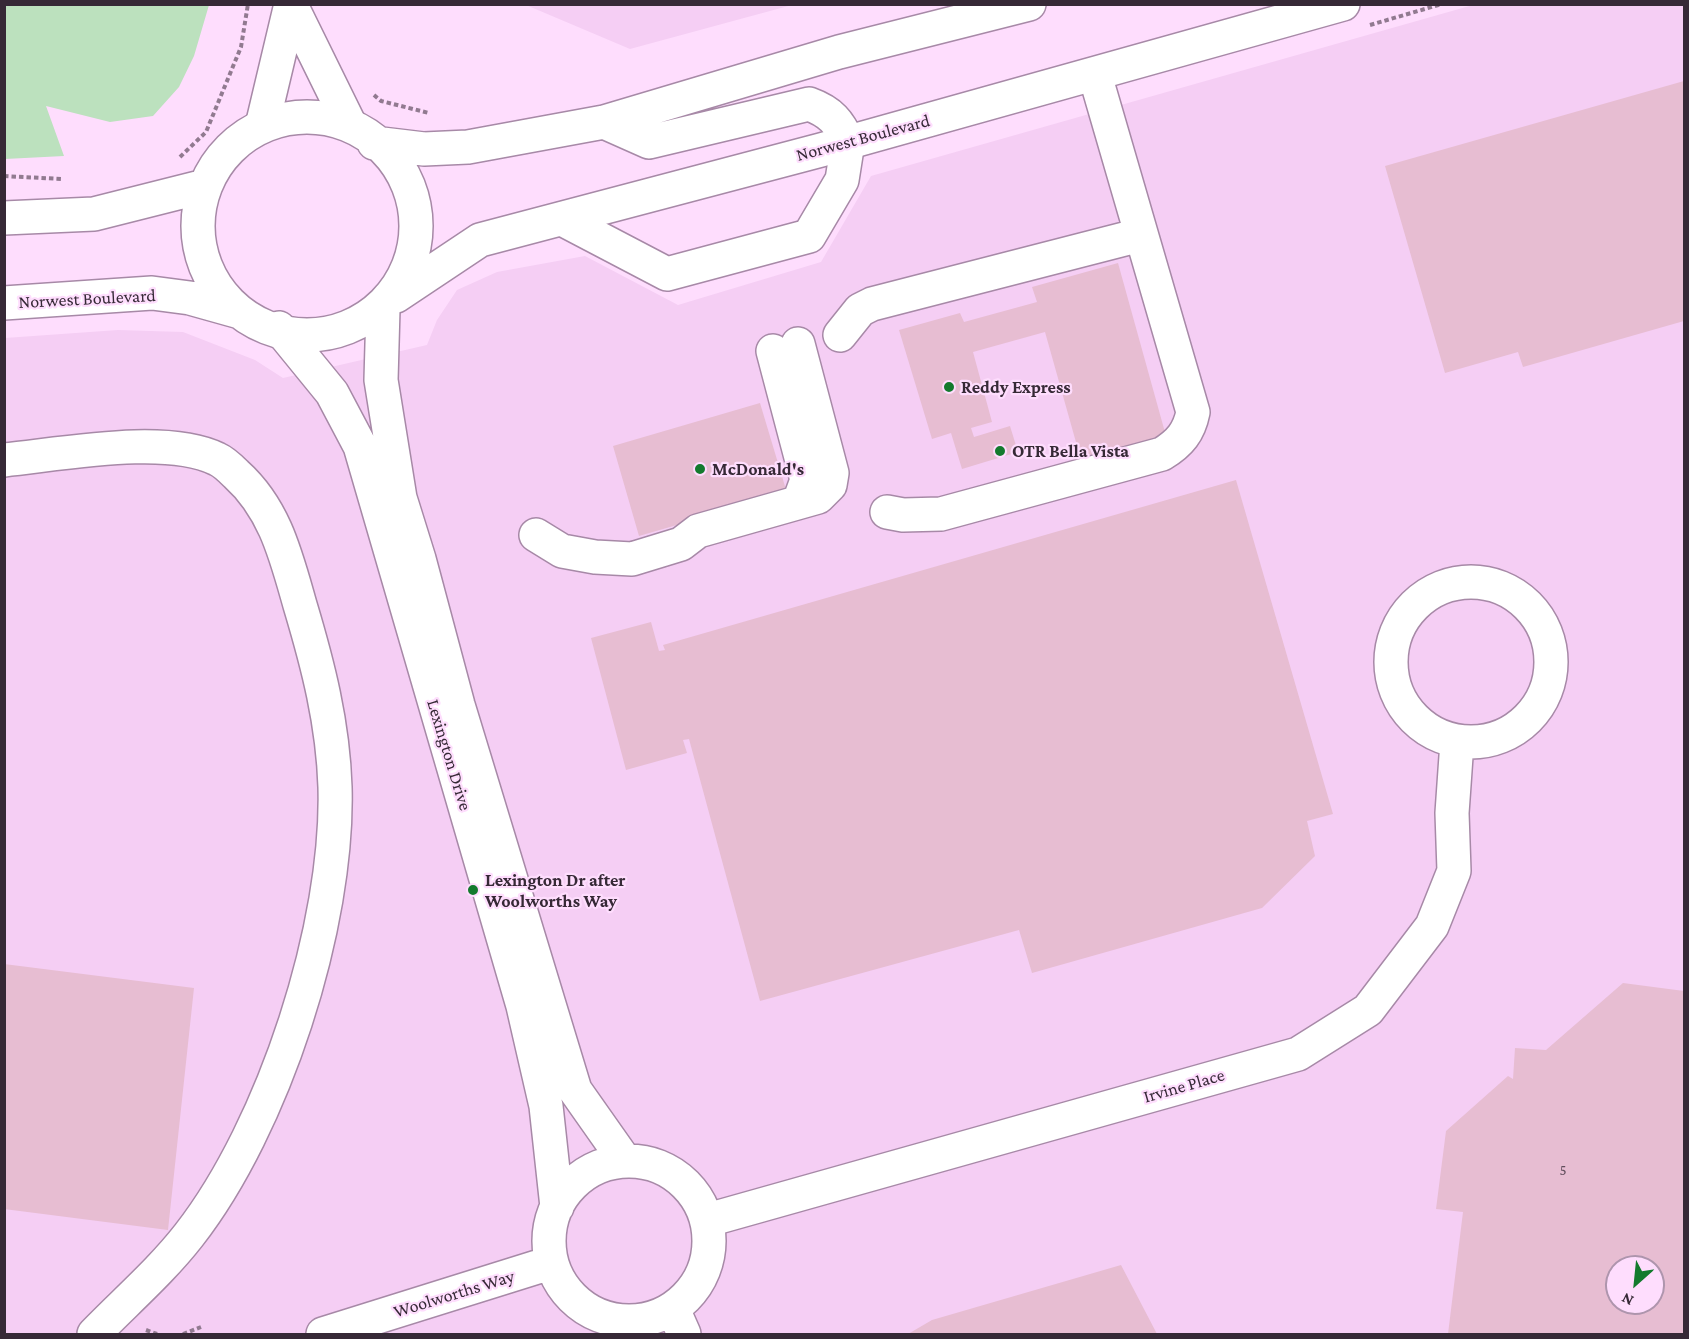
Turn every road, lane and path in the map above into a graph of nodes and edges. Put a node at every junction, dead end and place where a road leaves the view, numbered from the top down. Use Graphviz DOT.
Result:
graph roads {
  1 [pos="248,4"];
  2 [pos="1029,4"];
  3 [pos="1442,4"];
  4 [pos="291,5"];
  5 [pos="1353,16"];
  6 [pos="279,56"];
  7 [pos="236,60"];
  8 [pos="1095,75"];
  9 [pos="372,93"];
  10 [pos="434,114"];
  11 [pos="604,122"];
  12 [pos="262,126"];
  13 [pos="362,134"];
  14 [pos="848,142"];
  15 [pos="178,158"];
  16 [pos="4,176"];
  17 [pos="63,179"];
  18 [pos="205,186"];
  19 [pos="4,218"];
  20 [pos="562,219"];
  21 [pos="1140,235"];
  22 [pos="4,303"];
  23 [pos="389,303"];
  24 [pos="240,312"];
  25 [pos="279,328"];
  26 [pos="840,335"];
  27 [pos="786,347"];
  28 [pos="4,460"];
  29 [pos="887,512"];
  30 [pos="536,535"];
  31 [pos="1457,742"];
  32 [pos="625,1161"];
  33 [pos="557,1207"];
  34 [pos="708,1220"];
  35 [pos="550,1263"];
  36 [pos="678,1322"];
  37 [pos="201,1327"];
  38 [pos="94,1335"];
  39 [pos="183,1335"];
  40 [pos="323,1335"];
  1 -- 7 [label="path"];
  2 -- 11 [label="street"];
  3 -- 5 [label="path"];
  4 -- 6 [label="street"];
  4 -- 13 [label="street"];
  5 -- 8 [label="street, Norwest Boulevard"];
  6 -- 7 [label="path"];
  6 -- 12 [label="street"];
  7 -- 15 [label="path"];
  8 -- 14 [label="street, Norwest Boulevard"];
  8 -- 21 [label="street"];
  9 -- 10 [label="path"];
  11 -- 13 [label="street"];
  11 -- 14 [label="street"];
  12 -- 13 [label="street"];
  12 -- 18 [label="street"];
  13 -- 23 [label="street"];
  14 -- 20 [label="street, Norwest Boulevard"];
  14 -- 20 [label="street"];
  16 -- 17 [label="path"];
  18 -- 19 [label="street"];
  18 -- 24 [label="street"];
  20 -- 23 [label="street, Norwest Boulevard"];
  21 -- 26 [label="street"];
  21 -- 29 [label="street"];
  22 -- 24 [label="street, Norwest Boulevard"];
  23 -- 25 [label="street, Norwest Boulevard"];
  23 -- 32 [label="street, Lexington Drive"];
  24 -- 25 [label="street, Norwest Boulevard"];
  25 -- 33 [label="street, Lexington Drive"];
  27 -- 30 [label="street"];
  28 -- 38 [label="street"];
  31 -- 31 [label="street"];
  31 -- 34 [label="street, Irvine Place"];
  32 -- 33 [label="street"];
  32 -- 34 [label="street"];
  33 -- 35 [label="street"];
  34 -- 36 [label="street"];
  35 -- 36 [label="street"];
  35 -- 40 [label="street, Woolworths Way"];
  37 -- 39 [label="path"];
}
